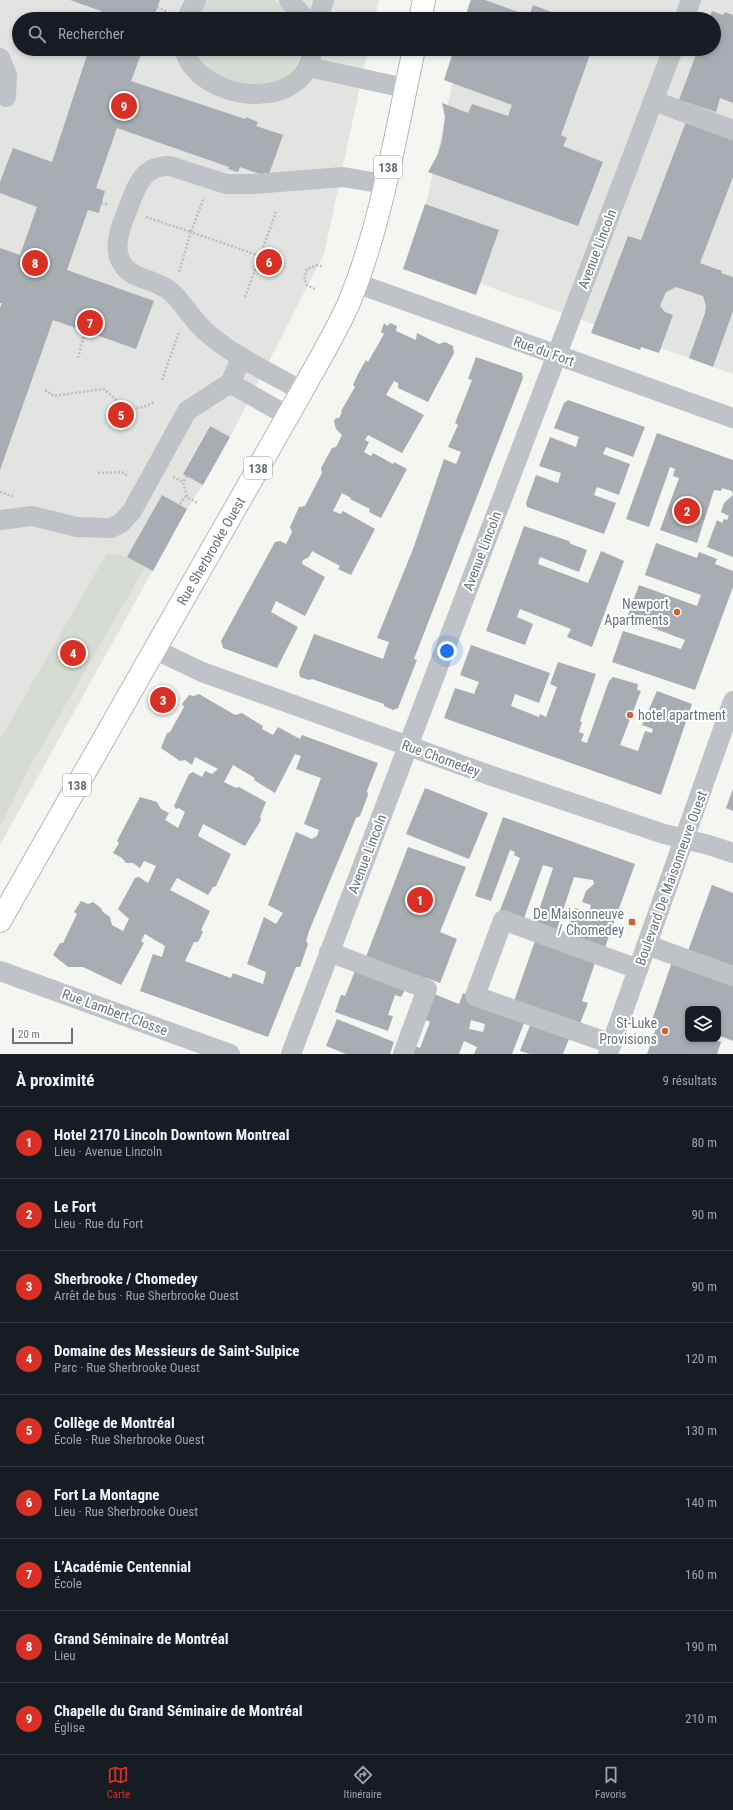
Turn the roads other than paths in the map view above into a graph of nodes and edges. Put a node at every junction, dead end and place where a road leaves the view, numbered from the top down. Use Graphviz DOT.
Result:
graph roads {
  1 [pos="196,0"];
  2 [pos="288,0"];
  3 [pos="324,0"];
  4 [pos="424,0"];
  5 [pos="691,0"];
  6 [pos="182,12"];
  7 [pos="299,12"];
  8 [pos="320,12"];
  9 [pos="421,12"];
  10 [pos="687,12"];
  11 [pos="187,56"];
  12 [pos="412,56"];
  13 [pos="670,56"];
  14 [pos="304,57"];
  15 [pos="0,58"];
  16 [pos="405,88"];
  17 [pos="6,97"];
  18 [pos="654,101"];
  19 [pos="733,130"];
  20 [pos="384,184"];
  21 [pos="356,283"];
  22 [pos="557,356"];
  23 [pos="242,357"];
  24 [pos="230,383"];
  25 [pos="302,391"];
  26 [pos="288,416"];
  27 [pos="733,418"];
  28 [pos="0,520"];
  29 [pos="154,649"];
  30 [pos="733,701"];
  31 [pos="408,745"];
  32 [pos="684,839"];
  33 [pos="733,853"];
  34 [pos="0,921"];
  35 [pos="647,945"];
  36 [pos="329,952"];
  37 [pos="638,969"];
  38 [pos="0,971"];
  39 [pos="733,976"];
  40 [pos="610,1049"];
  41 [pos="230,1054"];
  42 [pos="291,1054"];
  43 [pos="403,1054"];
  1 -- 6 [label="street"];
  2 -- 7 [label="street"];
  3 -- 8 [label="street"];
  4 -- 9 [label="main road"];
  5 -- 10 [label="street"];
  11 -- 14 [label="street"];
  12 -- 16 [label="main road, Rue Sherbrooke Ouest / 138"];
  13 -- 18 [label="street, Avenue Lincoln"];
  14 -- 16 [label="street"];
  15 -- 17 [label="street"];
  16 -- 20 [label="main road, Rue Sherbrooke Ouest / 138"];
  18 -- 19 [label="street"];
  18 -- 22 [label="street, Avenue Lincoln"];
  20 -- 21 [label="main road, Rue Sherbrooke Ouest / 138"];
  20 -- 23 [label="street"];
  21 -- 22 [label="street, Rue du Fort"];
  21 -- 25 [label="main road, Rue Sherbrooke Ouest / 138"];
  22 -- 27 [label="street, Rue du Fort"];
  22 -- 31 [label="street, Avenue Lincoln"];
  23 -- 24 [label="street"];
  23 -- 25 [label="street"];
  24 -- 26 [label="street"];
  24 -- 28 [label="street"];
  25 -- 26 [label="main road, Rue Sherbrooke Ouest / 138"];
  26 -- 29 [label="main road, Rue Sherbrooke Ouest / 138"];
  29 -- 31 [label="street, Rue Chomedey"];
  29 -- 34 [label="main road, Rue Sherbrooke Ouest / 138"];
  30 -- 32 [label="street, Boulevard De Maisonneuve Ouest"];
  31 -- 32 [label="street, Rue Chomedey"];
  31 -- 36 [label="street, Avenue Lincoln"];
  32 -- 33 [label="street, Rue Chomedey"];
  32 -- 35 [label="street, Boulevard De Maisonneuve Ouest"];
  35 -- 37 [label="street, Boulevard De Maisonneuve Ouest"];
  35 -- 39 [label="street"];
  36 -- 42 [label="street, Avenue Lincoln"];
  36 -- 43 [label="street"];
  37 -- 40 [label="street, Boulevard De Maisonneuve Ouest"];
  37 -- 40 [label="street"];
  38 -- 41 [label="street, Rue Lambert-Closse"];
}
